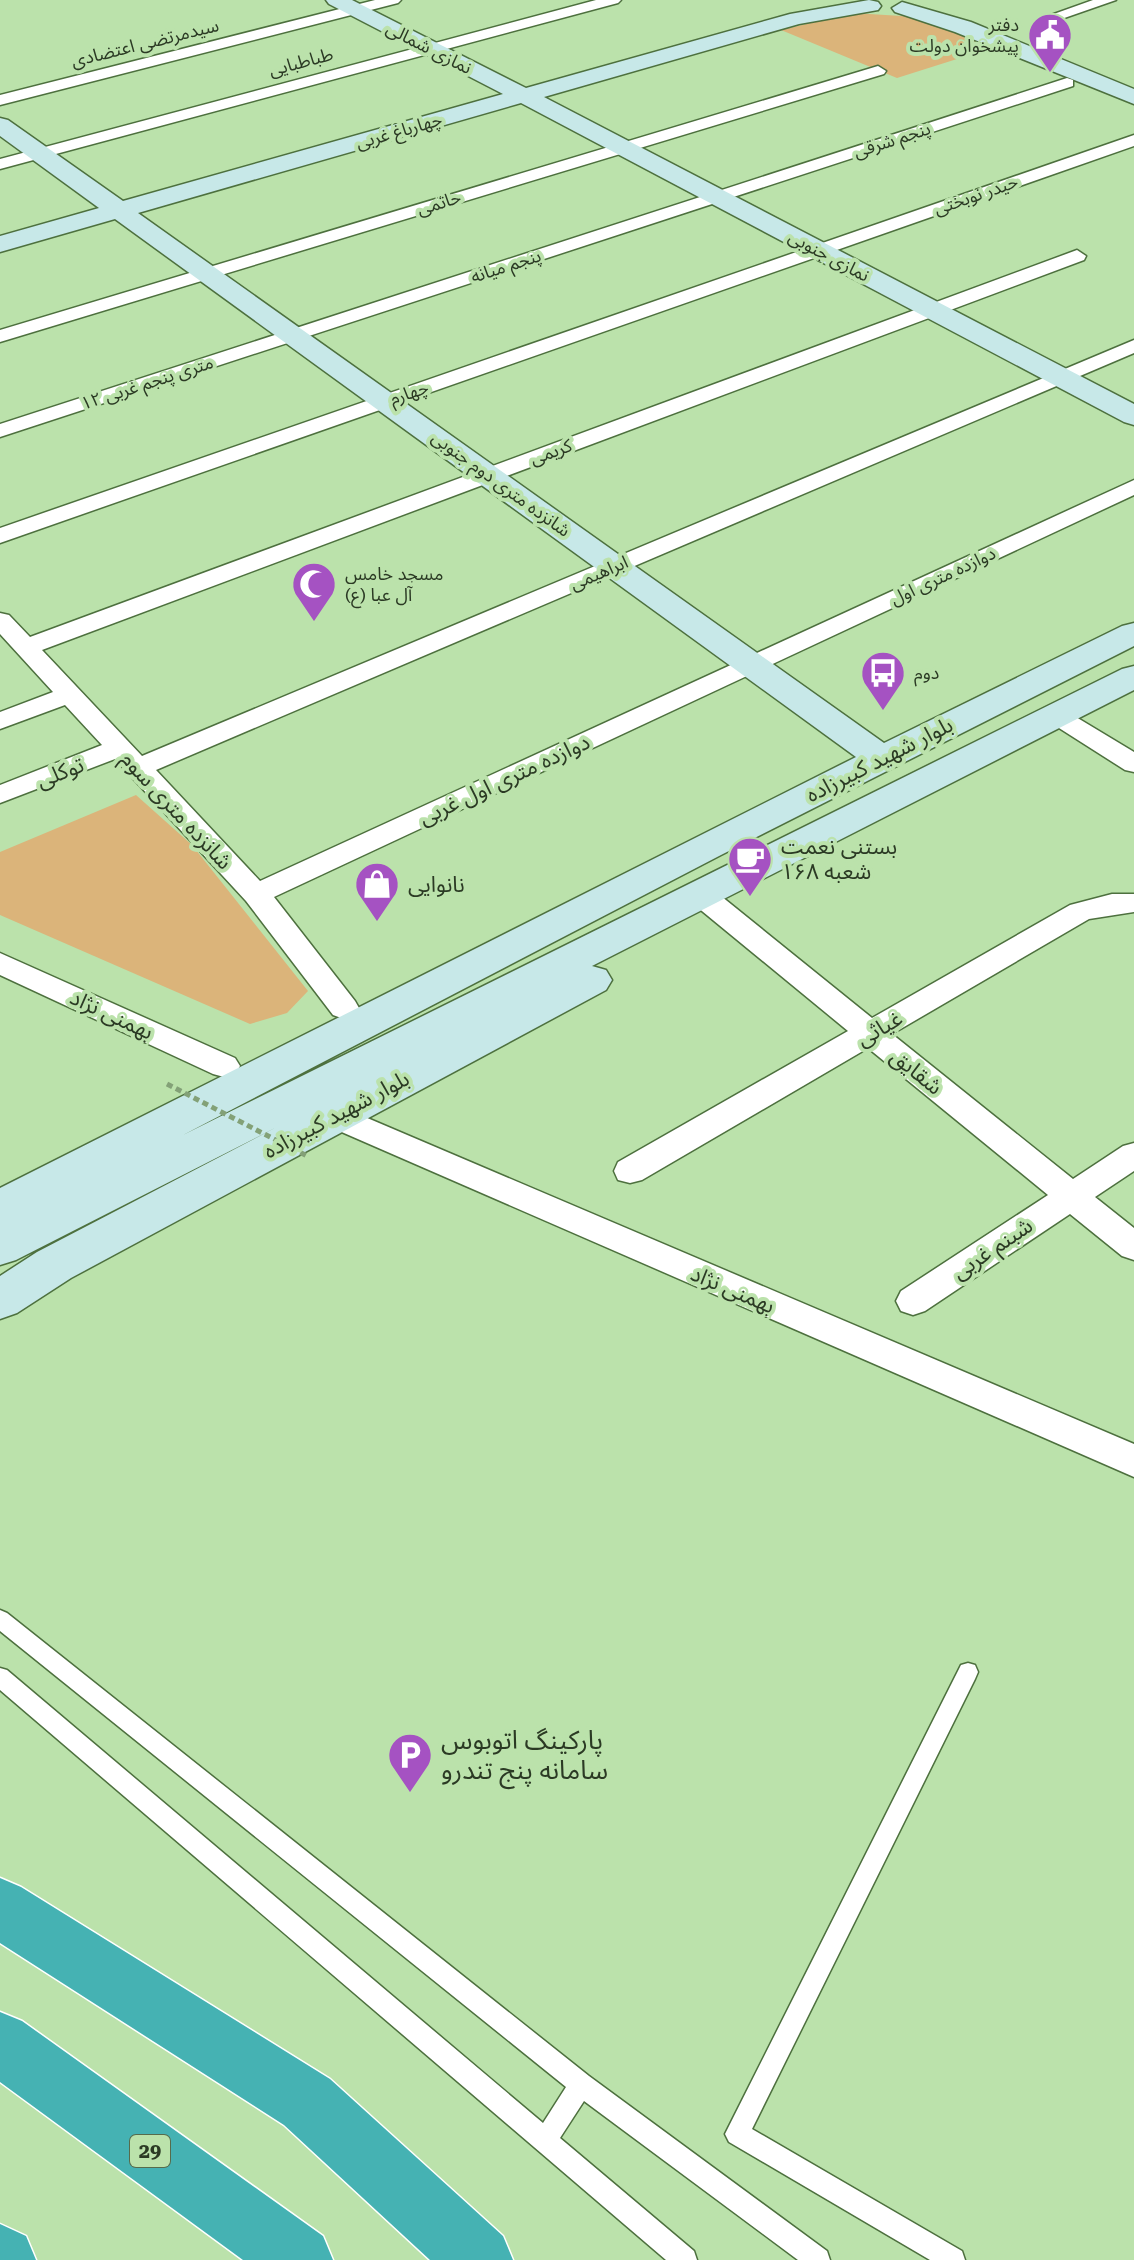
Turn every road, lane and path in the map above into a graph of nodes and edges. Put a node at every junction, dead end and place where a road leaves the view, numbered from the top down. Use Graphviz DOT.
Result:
graph roads {
  1 [pos="393,0"];
  2 [pos="613,0"];
  3 [pos="832,0"];
  4 [pos="850,0"];
  5 [pos="933,0"];
  6 [pos="942,0"];
  7 [pos="1108,0"];
  8 [pos="345,5"];
  9 [pos="871,6"];
  10 [pos="902,8"];
  11 [pos="797,18"];
  12 [pos="1045,20"];
  13 [pos="430,48"];
  14 [pos="468,68"];
  15 [pos="609,71"];
  16 [pos="878,71"];
  17 [pos="1134,81"];
  18 [pos="1067,83"];
  19 [pos="523,96"];
  20 [pos="1134,97"];
  21 [pos="0,100"];
  22 [pos="447,117"];
  23 [pos="0,125"];
  24 [pos="587,128"];
  25 [pos="1134,140"];
  26 [pos="623,148"];
  27 [pos="39,153"];
  28 [pos="0,164"];
  29 [pos="717,197"];
  30 [pos="120,210"];
  31 [pos="0,244"];
  32 [pos="819,251"];
  33 [pos="1077,256"];
  34 [pos="209,273"];
  35 [pos="932,310"];
  36 [pos="294,335"];
  37 [pos="0,336"];
  38 [pos="1134,346"];
  39 [pos="1061,377"];
  40 [pos="386,401"];
  41 [pos="1134,416"];
  42 [pos="0,431"];
  43 [pos="489,475"];
  44 [pos="1134,487"];
  45 [pos="0,536"];
  46 [pos="615,566"];
  47 [pos="1134,633"];
  48 [pos="10,639"];
  49 [pos="751,664"];
  50 [pos="1134,676"];
  51 [pos="69,695"];
  52 [pos="1057,716"];
  53 [pos="0,721"];
  54 [pos="119,748"];
  55 [pos="881,758"];
  56 [pos="1134,764"];
  57 [pos="138,768"];
  58 [pos="0,795"];
  59 [pos="256,894"];
  60 [pos="701,895"];
  61 [pos="641,902"];
  62 [pos="1134,903"];
  63 [pos="0,963"];
  64 [pos="511,969"];
  65 [pos="344,1008"];
  66 [pos="871,1033"];
  67 [pos="224,1066"];
  68 [pos="167,1084"];
  69 [pos="332,1115"];
  70 [pos="1134,1155"];
  71 [pos="309,1157"];
  72 [pos="630,1171"];
  73 [pos="0,1175"];
  74 [pos="1071,1195"];
  75 [pos="0,1209"];
  76 [pos="0,1247"];
  77 [pos="1134,1247"];
  78 [pos="0,1300"];
  79 [pos="913,1301"];
  80 [pos="1134,1461"];
  81 [pos="0,1619"];
  82 [pos="968,1672"];
  83 [pos="0,1677"];
  84 [pos="0,1908"];
  85 [pos="0,2043"];
  86 [pos="581,2084"];
  87 [pos="545,2141"];
  88 [pos="299,2260"];
  89 [pos="479,2260"];
  90 [pos="685,2260"];
  91 [pos="818,2260"];
  92 [pos="953,2260"];
  1 -- 8 [label="street, سیدمرتضی اعتضادی"];
  2 -- 13 [label="street, طباطبایی"];
  3 -- 11 [label="street"];
  4 -- 9 [label="street"];
  5 -- 10 [label="street"];
  6 -- 17 [label="street"];
  7 -- 12 [label="street"];
  8 -- 13 [label="street, نمازی شمالی"];
  8 -- 21 [label="street, سیدمرتضی اعتضادی"];
  9 -- 10 [label="street"];
  9 -- 11 [label="street"];
  10 -- 20 [label="street"];
  11 -- 15 [label="street, چهارباغ غربی"];
  13 -- 14 [label="street, نمازی شمالی"];
  13 -- 27 [label="street, طباطبایی"];
  14 -- 15 [label="street"];
  14 -- 19 [label="street, نمازی شمالی"];
  14 -- 22 [label="street"];
  15 -- 19 [label="street, چهارباغ غربی"];
  15 -- 24 [label="street"];
  16 -- 26 [label="street, حاتمی"];
  18 -- 29 [label="street, پنجم شرقی"];
  19 -- 22 [label="street, چهارباغ غربی"];
  19 -- 24 [label="street, نمازی جنوبی"];
  22 -- 30 [label="street, چهارباغ غربی"];
  23 -- 27 [label="street, شانزده متری دوم جنوبی"];
  24 -- 26 [label="street, نمازی جنوبی"];
  25 -- 32 [label="street, حیدر نوبختی"];
  26 -- 29 [label="street, نمازی جنوبی"];
  26 -- 34 [label="street, حاتمی"];
  27 -- 28 [label="street, طباطبایی"];
  27 -- 30 [label="street, شانزده متری دوم جنوبی"];
  29 -- 32 [label="street, نمازی جنوبی"];
  29 -- 36 [label="street, پنجم میانه"];
  30 -- 31 [label="street, چهارباغ غربی"];
  30 -- 34 [label="street, شانزده متری دوم جنوبی"];
  32 -- 35 [label="street, نمازی جنوبی"];
  32 -- 40 [label="street, چهارم"];
  33 -- 35 [label="street, کریمی"];
  34 -- 36 [label="street, شانزده متری دوم جنوبی"];
  34 -- 37 [label="street, حاتمی"];
  35 -- 39 [label="street, نمازی جنوبی"];
  35 -- 43 [label="street, کریمی"];
  36 -- 40 [label="street, شانزده متری دوم جنوبی"];
  36 -- 42 [label="street, ۱۲ متری پنجم غربی"];
  38 -- 39 [label="street, ابراهیمی"];
  39 -- 41 [label="street, نمازی جنوبی"];
  39 -- 46 [label="street, ابراهیمی"];
  40 -- 43 [label="street, شانزده متری دوم جنوبی"];
  40 -- 45 [label="street, چهارم"];
  43 -- 46 [label="street, شانزده متری دوم جنوبی"];
  43 -- 48 [label="street, کریمی"];
  44 -- 49 [label="street, دوازده متری اول"];
  46 -- 49 [label="street, شانزده متری دوم جنوبی"];
  46 -- 57 [label="street, ابراهیمی"];
  47 -- 55 [label="street, بلوار شهید کبیرزاده"];
  48 -- 51 [label="street, شانزده متری سوم"];
  49 -- 55 [label="street, شانزده متری دوم جنوبی"];
  49 -- 59 [label="street, دوازده متری اول غربی"];
  50 -- 52 [label="street, بلوار شهید کبیرزاده"];
  51 -- 53 [label="street"];
  51 -- 54 [label="street, شانزده متری سوم"];
  52 -- 56 [label="street"];
  52 -- 60 [label="street, بلوار شهید کبیرزاده"];
  54 -- 57 [label="street, شانزده متری سوم"];
  54 -- 58 [label="street, توکلی"];
  55 -- 61 [label="street, بلوار شهید کبیرزاده"];
  57 -- 59 [label="street, شانزده متری سوم"];
  59 -- 65 [label="street, شانزده متری سوم"];
  60 -- 61 [label="street, بلوار شهید کبیرزاده"];
  60 -- 66 [label="street, شقایق"];
  61 -- 64 [label="street, بلوار شهید کبیرزاده"];
  61 -- 65 [label="street, بلوار شهید کبیرزاده"];
  61 -- 69 [label="street, بلوار شهید کبیرزاده"];
  62 -- 66 [label="street, غیاثی"];
  63 -- 67 [label="street, بهمنی نژاد"];
  64 -- 75 [label="street, بلوار شهید کبیرزاده"];
  64 -- 76 [label="street, بلوار شهید کبیرزاده"];
  65 -- 67 [label="street, بلوار شهید کبیرزاده"];
  66 -- 72 [label="street, غیاثی"];
  66 -- 74 [label="street, شقایق"];
  67 -- 73 [label="street, بلوار شهید کبیرزاده"];
  68 -- 71 [label="path, bridge"];
  69 -- 78 [label="street, بلوار شهید کبیرزاده"];
  69 -- 80 [label="street, بهمنی نژاد"];
  70 -- 74 [label="street, شبنم غربی"];
  74 -- 77 [label="street, شقایق"];
  74 -- 79 [label="street, شبنم غربی"];
  81 -- 86 [label="lane"];
  82 -- 92 [label="lane"];
  83 -- 87 [label="lane"];
  84 -- 89 [label="highway"];
  85 -- 88 [label="highway, 29"];
  86 -- 87 [label="lane"];
  86 -- 91 [label="lane"];
  87 -- 90 [label="lane"];
}
